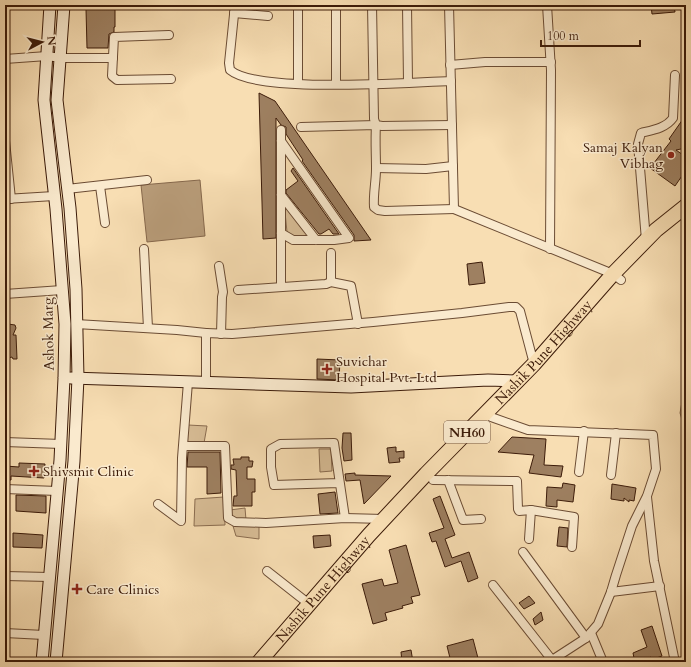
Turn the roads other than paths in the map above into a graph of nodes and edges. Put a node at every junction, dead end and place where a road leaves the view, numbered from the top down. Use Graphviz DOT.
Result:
graph roads {
  1 [pos="50,5"];
  2 [pos="64,5"];
  3 [pos="298,5"];
  4 [pos="336,5"];
  5 [pos="372,5"];
  6 [pos="406,5"];
  7 [pos="449,5"];
  8 [pos="547,5"];
  9 [pos="235,9"];
  10 [pos="268,16"];
  11 [pos="169,35"];
  12 [pos="47,56"];
  13 [pos="61,58"];
  14 [pos="113,58"];
  15 [pos="5,59"];
  16 [pos="551,62"];
  17 [pos="450,65"];
  18 [pos="675,75"];
  19 [pos="170,79"];
  20 [pos="451,80"];
  21 [pos="408,82"];
  22 [pos="373,83"];
  23 [pos="298,84"];
  24 [pos="336,84"];
  25 [pos="376,125"];
  26 [pos="452,125"];
  27 [pos="302,127"];
  28 [pos="281,130"];
  29 [pos="5,141"];
  30 [pos="281,141"];
  31 [pos="453,166"];
  32 [pos="376,168"];
  33 [pos="147,180"];
  34 [pos="100,186"];
  35 [pos="67,189"];
  36 [pos="281,195"];
  37 [pos="54,196"];
  38 [pos="8,199"];
  39 [pos="686,206"];
  40 [pos="454,209"];
  41 [pos="686,215"];
  42 [pos="105,223"];
  43 [pos="281,233"];
  44 [pos="316,240"];
  45 [pos="646,240"];
  46 [pos="144,249"];
  47 [pos="550,249"];
  48 [pos="331,253"];
  49 [pos="219,266"];
  50 [pos="617,277"];
  51 [pos="331,282"];
  52 [pos="281,287"];
  53 [pos="62,290"];
  54 [pos="238,290"];
  55 [pos="5,294"];
  56 [pos="76,324"];
  57 [pos="358,324"];
  58 [pos="148,328"];
  59 [pos="206,334"];
  60 [pos="221,334"];
  61 [pos="537,366"];
  62 [pos="64,378"];
  63 [pos="78,378"];
  64 [pos="517,381"];
  65 [pos="188,382"];
  66 [pos="206,383"];
  67 [pos="491,418"];
  68 [pos="584,431"];
  69 [pos="616,433"];
  70 [pos="5,442"];
  71 [pos="61,444"];
  72 [pos="184,446"];
  73 [pos="579,472"];
  74 [pos="611,475"];
  75 [pos="432,480"];
  76 [pos="448,480"];
  77 [pos="339,483"];
  78 [pos="5,489"];
  79 [pos="57,492"];
  80 [pos="647,496"];
  81 [pos="158,504"];
  82 [pos="531,510"];
  83 [pos="346,518"];
  84 [pos="384,519"];
  85 [pos="481,519"];
  86 [pos="529,539"];
  87 [pos="572,547"];
  88 [pos="523,552"];
  89 [pos="267,571"];
  90 [pos="5,576"];
  91 [pos="49,577"];
  92 [pos="493,585"];
  93 [pos="660,586"];
  94 [pos="611,592"];
  95 [pos="309,604"];
  96 [pos="5,633"];
  97 [pos="44,635"];
  98 [pos="589,635"];
  99 [pos="550,661"];
  100 [pos="42,662"];
  101 [pos="56,662"];
  102 [pos="259,662"];
  103 [pos="270,662"];
  104 [pos="603,662"];
  105 [pos="674,662"];
  1 -- 12 [label="street, Ashok Marg"];
  2 -- 13 [label="street, Ashok Marg"];
  3 -- 23 [label="street"];
  4 -- 24 [label="street"];
  5 -- 22 [label="street"];
  6 -- 21 [label="street"];
  7 -- 17 [label="street"];
  8 -- 16 [label="street"];
  9 -- 10 [label="street"];
  9 -- 23 [label="street"];
  11 -- 14 [label="street"];
  12 -- 13 [label="street"];
  12 -- 15 [label="street"];
  12 -- 37 [label="street, Ashok Marg"];
  13 -- 14 [label="street"];
  13 -- 35 [label="street, Ashok Marg"];
  14 -- 19 [label="street"];
  16 -- 17 [label="street"];
  16 -- 47 [label="street"];
  17 -- 20 [label="street"];
  18 -- 45 [label="street"];
  20 -- 21 [label="street"];
  20 -- 26 [label="street"];
  21 -- 22 [label="street"];
  22 -- 24 [label="street"];
  22 -- 25 [label="street"];
  23 -- 24 [label="street"];
  25 -- 26 [label="street"];
  25 -- 27 [label="street"];
  25 -- 32 [label="street"];
  26 -- 31 [label="street"];
  28 -- 30 [label="street"];
  29 -- 38 [label="street"];
  30 -- 36 [label="street"];
  30 -- 44 [label="street"];
  31 -- 32 [label="street"];
  31 -- 40 [label="street"];
  32 -- 40 [label="street"];
  33 -- 34 [label="street"];
  34 -- 35 [label="street"];
  34 -- 42 [label="street"];
  35 -- 56 [label="street, Ashok Marg"];
  36 -- 43 [label="street"];
  36 -- 44 [label="street"];
  37 -- 38 [label="street"];
  37 -- 53 [label="street, Ashok Marg"];
  39 -- 45 [label="highway, Nashik Pune Highway / NH60"];
  40 -- 47 [label="street"];
  41 -- 50 [label="highway, Nashik Pune Highway / NH60"];
  43 -- 44 [label="street"];
  43 -- 52 [label="street"];
  45 -- 50 [label="highway, Nashik Pune Highway / NH60"];
  46 -- 58 [label="street"];
  47 -- 50 [label="street"];
  48 -- 51 [label="street"];
  49 -- 60 [label="street"];
  50 -- 61 [label="highway, Nashik Pune Highway / NH60"];
  51 -- 52 [label="street"];
  51 -- 57 [label="street"];
  52 -- 54 [label="street"];
  53 -- 55 [label="street"];
  53 -- 62 [label="street, Ashok Marg"];
  56 -- 58 [label="street"];
  56 -- 63 [label="street, Ashok Marg"];
  57 -- 60 [label="street"];
  57 -- 61 [label="street"];
  58 -- 59 [label="street"];
  59 -- 60 [label="street"];
  59 -- 66 [label="street"];
  61 -- 64 [label="highway, Nashik Pune Highway / NH60"];
  61 -- 67 [label="highway, Nashik Pune Highway / NH60"];
  62 -- 63 [label="street"];
  62 -- 71 [label="street, Ashok Marg"];
  63 -- 65 [label="street"];
  63 -- 101 [label="street, Ashok Marg"];
  64 -- 66 [label="street"];
  64 -- 84 [label="highway, Nashik Pune Highway / NH60"];
  65 -- 66 [label="street"];
  65 -- 72 [label="street"];
  67 -- 68 [label="street"];
  67 -- 75 [label="highway, Nashik Pune Highway / NH60"];
  68 -- 69 [label="street"];
  68 -- 73 [label="street"];
  69 -- 74 [label="street"];
  69 -- 80 [label="street"];
  70 -- 71 [label="street"];
  71 -- 79 [label="street, Ashok Marg"];
  72 -- 81 [label="street"];
  72 -- 83 [label="street"];
  75 -- 76 [label="street"];
  75 -- 103 [label="highway, Nashik Pune Highway / NH60"];
  76 -- 82 [label="street"];
  76 -- 85 [label="street"];
  77 -- 77 [label="street"];
  77 -- 83 [label="street"];
  78 -- 79 [label="street"];
  79 -- 91 [label="street, Ashok Marg"];
  80 -- 93 [label="street"];
  80 -- 94 [label="street"];
  82 -- 86 [label="street"];
  82 -- 87 [label="street"];
  83 -- 84 [label="street"];
  84 -- 95 [label="highway, Nashik Pune Highway / NH60"];
  88 -- 98 [label="street"];
  89 -- 95 [label="street"];
  90 -- 91 [label="street"];
  91 -- 97 [label="street, Ashok Marg"];
  92 -- 99 [label="street"];
  93 -- 94 [label="street"];
  93 -- 105 [label="street"];
  94 -- 98 [label="street"];
  95 -- 102 [label="highway, Nashik Pune Highway / NH60"];
  96 -- 97 [label="street"];
  97 -- 100 [label="street, Ashok Marg"];
  98 -- 99 [label="street"];
  98 -- 104 [label="street"];
}
